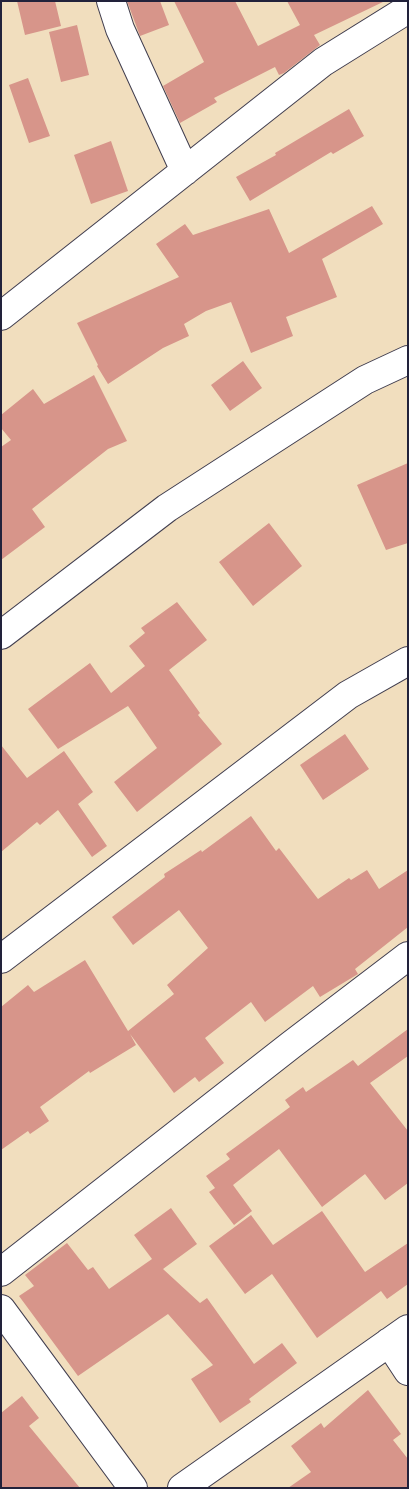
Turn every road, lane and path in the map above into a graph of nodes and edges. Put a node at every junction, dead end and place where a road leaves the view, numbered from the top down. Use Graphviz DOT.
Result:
graph roads {
  1 [pos="111,1"];
  2 [pos="408,9"];
  3 [pos="185,172"];
  4 [pos="1,316"];
  5 [pos="408,360"];
  6 [pos="1,635"];
  7 [pos="408,661"];
  8 [pos="408,956"];
  9 [pos="1,959"];
  10 [pos="1,1272"];
  11 [pos="1,1309"];
  12 [pos="398,1336"];
  13 [pos="408,1371"];
  14 [pos="133,1488"];
  15 [pos="182,1488"];
  1 -- 3 [label="street"];
  2 -- 3 [label="street"];
  3 -- 4 [label="street"];
  5 -- 6 [label="street"];
  7 -- 9 [label="street"];
  8 -- 10 [label="street"];
  11 -- 14 [label="street"];
  12 -- 13 [label="street"];
  12 -- 15 [label="street"];
}
